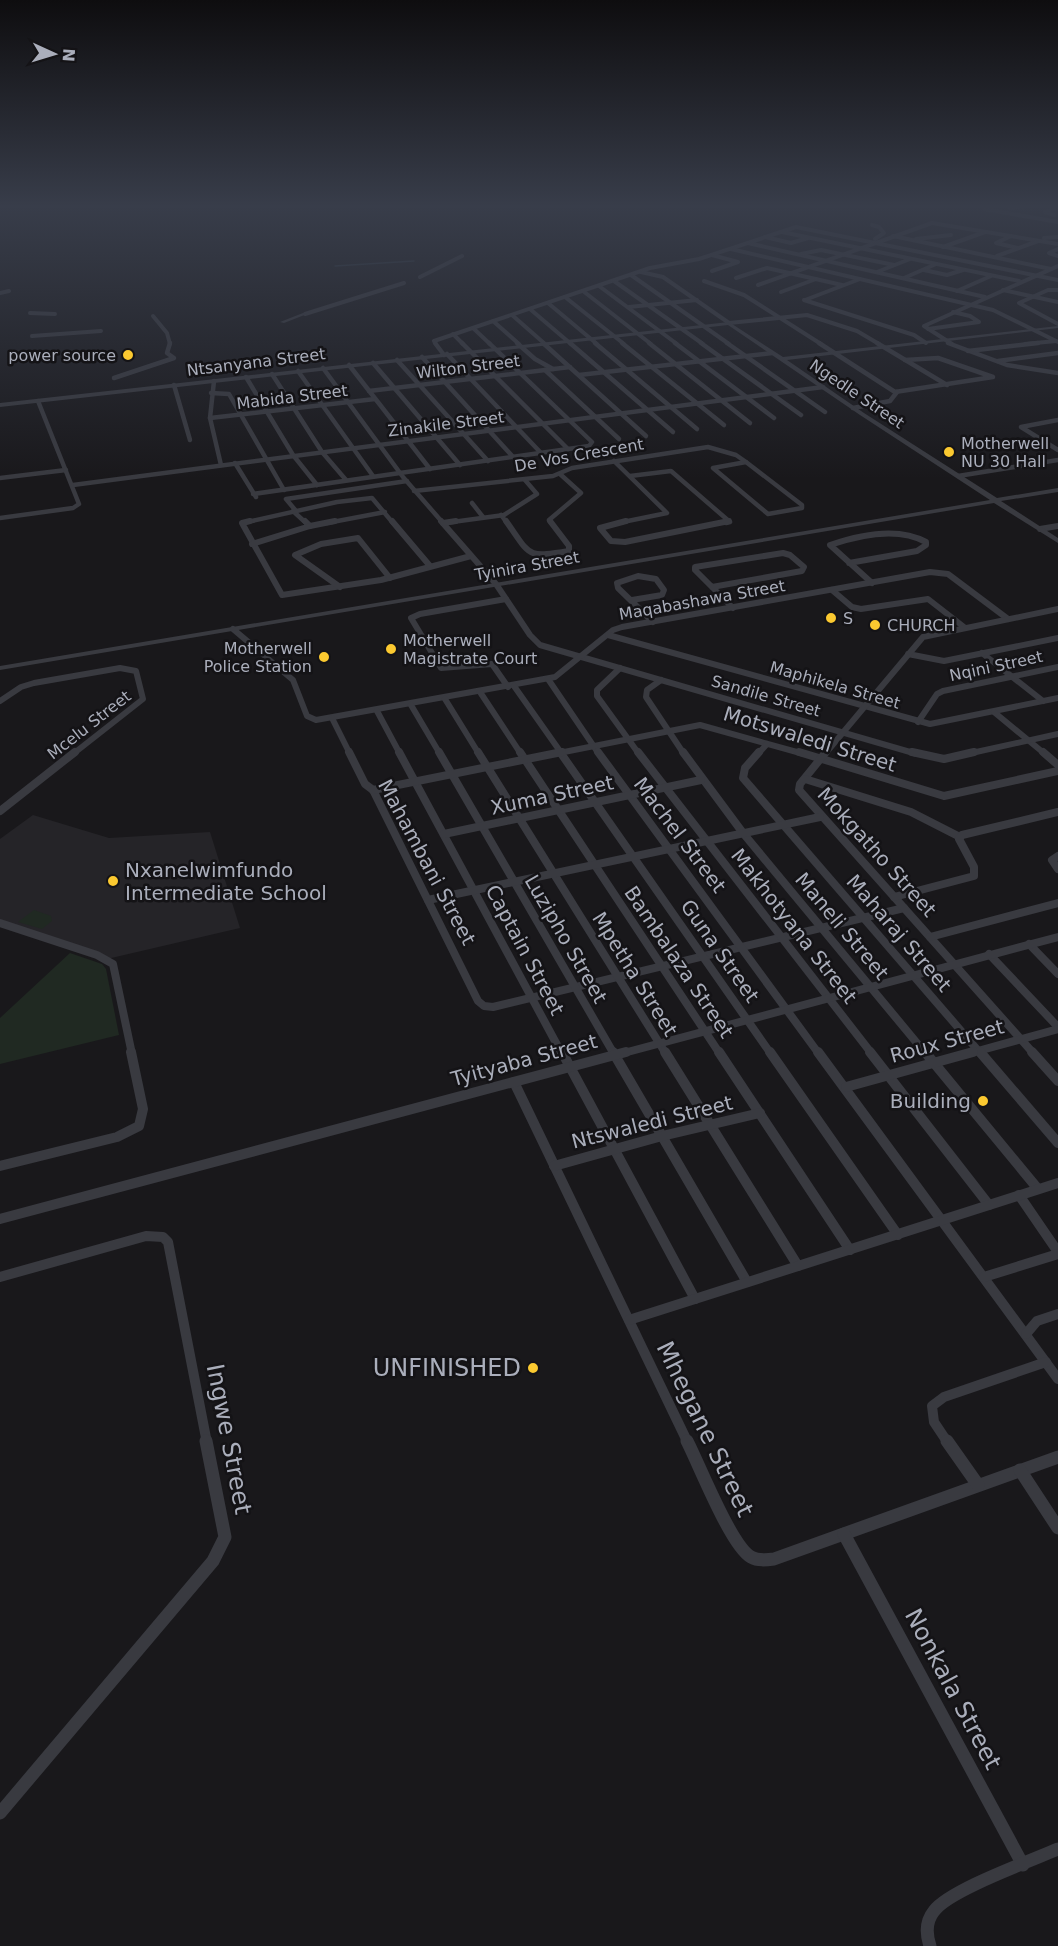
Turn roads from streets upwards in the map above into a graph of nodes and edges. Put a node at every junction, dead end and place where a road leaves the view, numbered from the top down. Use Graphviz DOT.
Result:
graph roads {
  1 [pos="360,297"];
  2 [pos="565,297"];
  3 [pos="590,297"];
  4 [pos="614,297"];
  5 [pos="638,297"];
  6 [pos="663,297"];
  7 [pos="692,297"];
  8 [pos="747,297"];
  9 [pos="812,297"];
  10 [pos="935,297"];
  11 [pos="985,297"];
  12 [pos="1030,297"];
  13 [pos="1034,297"];
  14 [pos="697,300"];
  15 [pos="548,303"];
  16 [pos="672,303"];
  17 [pos="1058,304"];
  18 [pos="650,305"];
  19 [pos="969,305"];
  20 [pos="629,308"];
  21 [pos="530,309"];
  22 [pos="952,312"];
  23 [pos="30,313"];
  24 [pos="55,314"];
  25 [pos="305,314"];
  26 [pos="513,315"];
  27 [pos="153,316"];
  28 [pos="779,317"];
  29 [pos="494,321"];
  30 [pos="282,322"];
  31 [pos="729,323"];
  32 [pos="704,326"];
  33 [pos="1058,326"];
  34 [pos="473,328"];
  35 [pos="681,328"];
  36 [pos="928,329"];
  37 [pos="1035,330"];
  38 [pos="101,331"];
  39 [pos="660,331"];
  40 [pos="637,333"];
  41 [pos="453,334"];
  42 [pos="32,336"];
  43 [pos="614,336"];
  44 [pos="590,338"];
  45 [pos="948,340"];
  46 [pos="567,341"];
  47 [pos="1057,341"];
  48 [pos="545,343"];
  49 [pos="926,343"];
  50 [pos="521,346"];
  51 [pos="884,347"];
  52 [pos="495,349"];
  53 [pos="968,351"];
  54 [pos="471,352"];
  55 [pos="772,352"];
  56 [pos="834,353"];
  57 [pos="1058,353"];
  58 [pos="446,355"];
  59 [pos="1046,355"];
  60 [pos="745,356"];
  61 [pos="422,357"];
  62 [pos="723,358"];
  63 [pos="782,359"];
  64 [pos="397,360"];
  65 [pos="905,360"];
  66 [pos="699,361"];
  67 [pos="1058,361"];
  68 [pos="995,362"];
  69 [pos="373,363"];
  70 [pos="675,364"];
  71 [pos="349,365"];
  72 [pos="652,366"];
  73 [pos="570,367"];
  74 [pos="323,368"];
  75 [pos="554,369"];
  76 [pos="627,369"];
  77 [pos="545,370"];
  78 [pos="298,371"];
  79 [pos="603,372"];
  80 [pos="520,373"];
  81 [pos="1058,373"];
  82 [pos="272,374"];
  83 [pos="579,375"];
  84 [pos="495,376"];
  85 [pos="246,377"];
  86 [pos="114,378"];
  87 [pos="470,379"];
  88 [pos="214,381"];
  89 [pos="445,381"];
  90 [pos="419,384"];
  91 [pos="174,386"];
  92 [pos="947,386"];
  93 [pos="395,387"];
  94 [pos="823,387"];
  95 [pos="369,391"];
  96 [pos="795,391"];
  97 [pos="897,392"];
  98 [pos="211,393"];
  99 [pos="771,394"];
  100 [pos="746,397"];
  101 [pos="375,399"];
  102 [pos="721,400"];
  103 [pos="38,401"];
  104 [pos="348,402"];
  105 [pos="697,403"];
  106 [pos="0,405"];
  107 [pos="321,405"];
  108 [pos="672,406"];
  109 [pos="294,408"];
  110 [pos="853,408"];
  111 [pos="647,410"];
  112 [pos="268,412"];
  113 [pos="825,412"];
  114 [pos="621,413"];
  115 [pos="240,415"];
  116 [pos="801,415"];
  117 [pos="595,416"];
  118 [pos="210,418"];
  119 [pos="774,418"];
  120 [pos="569,420"];
  121 [pos="1058,420"];
  122 [pos="543,423"];
  123 [pos="750,423"];
  124 [pos="724,425"];
  125 [pos="517,427"];
  126 [pos="697,429"];
  127 [pos="489,430"];
  128 [pos="673,432"];
  129 [pos="464,433"];
  130 [pos="646,436"];
  131 [pos="437,437"];
  132 [pos="619,439"];
  133 [pos="190,440"];
  134 [pos="407,441"];
  135 [pos="378,444"];
  136 [pos="659,446"];
  137 [pos="351,448"];
  138 [pos="568,449"];
  139 [pos="1058,450"];
  140 [pos="322,452"];
  141 [pos="668,453"];
  142 [pos="542,454"];
  143 [pos="293,455"];
  144 [pos="514,458"];
  145 [pos="264,459"];
  146 [pos="1058,460"];
  147 [pos="488,461"];
  148 [pos="614,461"];
  149 [pos="746,462"];
  150 [pos="235,463"];
  151 [pos="221,465"];
  152 [pos="459,465"];
  153 [pos="430,469"];
  154 [pos="66,470"];
  155 [pos="400,473"];
  156 [pos="560,474"];
  157 [pos="373,476"];
  158 [pos="630,476"];
  159 [pos="958,476"];
  160 [pos="0,478"];
  161 [pos="346,480"];
  162 [pos="525,480"];
  163 [pos="406,481"];
  164 [pos="73,485"];
  165 [pos="317,485"];
  166 [pos="284,490"];
  167 [pos="1058,490"];
  168 [pos="414,491"];
  169 [pos="996,501"];
  170 [pos="472,503"];
  171 [pos="295,511"];
  172 [pos="384,512"];
  173 [pos="501,515"];
  174 [pos="483,517"];
  175 [pos="0,518"];
  176 [pos="443,523"];
  177 [pos="310,526"];
  178 [pos="1058,526"];
  179 [pos="1040,529"];
  180 [pos="1058,541"];
  181 [pos="252,544"];
  182 [pos="471,556"];
  183 [pos="849,563"];
  184 [pos="430,566"];
  185 [pos="390,578"];
  186 [pos="872,583"];
  187 [pos="496,584"];
  188 [pos="340,587"];
  189 [pos="712,587"];
  190 [pos="832,590"];
  191 [pos="506,599"];
  192 [pos="632,600"];
  193 [pos="733,608"];
  194 [pos="1058,609"];
  195 [pos="1008,619"];
  196 [pos="653,622"];
  197 [pos="964,627"];
  198 [pos="233,629"];
  199 [pos="608,635"];
  200 [pos="1058,638"];
  201 [pos="982,653"];
  202 [pos="908,654"];
  203 [pos="581,657"];
  204 [pos="1058,667"];
  205 [pos="0,668"];
  206 [pos="620,668"];
  207 [pos="1011,677"];
  208 [pos="548,679"];
  209 [pos="661,680"];
  210 [pos="511,687"];
  211 [pos="480,692"];
  212 [pos="1058,698"];
  213 [pos="445,699"];
  214 [pos="0,701"];
  215 [pos="1043,701"];
  216 [pos="411,705"];
  217 [pos="864,707"];
  218 [pos="377,711"];
  219 [pos="994,712"];
  220 [pos="332,718"];
  221 [pos="918,722"];
  222 [pos="667,732"];
  223 [pos="843,732"];
  224 [pos="1058,734"];
  225 [pos="628,740"];
  226 [pos="1029,740"];
  227 [pos="767,744"];
  228 [pos="594,747"];
  229 [pos="560,753"];
  230 [pos="524,759"];
  231 [pos="821,760"];
  232 [pos="1058,765"];
  233 [pos="487,767"];
  234 [pos="1058,771"];
  235 [pos="451,774"];
  236 [pos="805,778"];
  237 [pos="701,780"];
  238 [pos="415,781"];
  239 [pos="665,788"];
  240 [pos="373,790"];
  241 [pos="630,795"];
  242 [pos="595,802"];
  243 [pos="558,810"];
  244 [pos="0,811"];
  245 [pos="1058,812"];
  246 [pos="820,817"];
  247 [pos="519,818"];
  248 [pos="783,825"];
  249 [pos="481,826"];
  250 [pos="743,833"];
  251 [pos="444,834"];
  252 [pos="960,837"];
  253 [pos="706,840"];
  254 [pos="670,848"];
  255 [pos="633,856"];
  256 [pos="1058,856"];
  257 [pos="594,866"];
  258 [pos="1058,869"];
  259 [pos="553,873"];
  260 [pos="514,881"];
  261 [pos="474,890"];
  262 [pos="894,897"];
  263 [pos="428,900"];
  264 [pos="1058,903"];
  265 [pos="904,908"];
  266 [pos="864,918"];
  267 [pos="0,922"];
  268 [pos="823,928"];
  269 [pos="930,937"];
  270 [pos="1058,937"];
  271 [pos="783,938"];
  272 [pos="1029,944"];
  273 [pos="744,947"];
  274 [pos="988,954"];
  275 [pos="704,957"];
  276 [pos="952,964"];
  277 [pos="663,968"];
  278 [pos="914,974"];
  279 [pos="1058,974"];
  280 [pos="618,979"];
  281 [pos="871,986"];
  282 [pos="575,988"];
  283 [pos="829,997"];
  284 [pos="533,998"];
  285 [pos="788,1009"];
  286 [pos="747,1019"];
  287 [pos="1058,1028"];
  288 [pos="705,1031"];
  289 [pos="1020,1040"];
  290 [pos="659,1043"];
  291 [pos="980,1052"];
  292 [pos="615,1055"];
  293 [pos="934,1064"];
  294 [pos="569,1067"];
  295 [pos="889,1076"];
  296 [pos="514,1082"];
  297 [pos="1058,1082"];
  298 [pos="846,1087"];
  299 [pos="760,1113"];
  300 [pos="710,1126"];
  301 [pos="662,1136"];
  302 [pos="1058,1143"];
  303 [pos="614,1149"];
  304 [pos="0,1166"];
  305 [pos="555,1166"];
  306 [pos="1058,1183"];
  307 [pos="1038,1189"];
  308 [pos="1019,1195"];
  309 [pos="989,1205"];
  310 [pos="0,1220"];
  311 [pos="944,1221"];
  312 [pos="898,1235"];
  313 [pos="850,1250"];
  314 [pos="1058,1253"];
  315 [pos="798,1266"];
  316 [pos="0,1277"];
  317 [pos="984,1277"];
  318 [pos="747,1282"];
  319 [pos="695,1299"];
  320 [pos="1058,1314"];
  321 [pos="629,1320"];
  322 [pos="1026,1334"];
  323 [pos="1046,1362"];
  324 [pos="1058,1379"];
  325 [pos="1058,1457"];
  326 [pos="1020,1470"];
  327 [pos="978,1485"];
  328 [pos="1058,1528"];
  329 [pos="844,1534"];
  330 [pos="0,1813"];
  331 [pos="1058,1849"];
  332 [pos="1023,1865"];
  333 [pos="930,1946"];
  1 -- 25 [label="street"];
  2 -- 15 [label="street"];
  2 -- 43 [label="street"];
  3 -- 40 [label="street"];
  4 -- 20 [label="street"];
  5 -- 18 [label="street"];
  6 -- 16 [label="street"];
  7 -- 14 [label="street, Ngedle Street"];
  8 -- 28 [label="street"];
  9 -- 49 [label="street"];
  10 -- 19 [label="street"];
  11 -- 19 [label="street"];
  12 -- 33 [label="street"];
  13 -- 17 [label="street"];
  14 -- 16 [label="street"];
  14 -- 31 [label="street, Ngedle Street"];
  15 -- 21 [label="street"];
  15 -- 44 [label="street"];
  16 -- 18 [label="street"];
  16 -- 32 [label="street"];
  18 -- 20 [label="street"];
  18 -- 35 [label="street"];
  19 -- 22 [label="street"];
  19 -- 37 [label="street"];
  20 -- 39 [label="street"];
  21 -- 26 [label="street"];
  21 -- 46 [label="street"];
  22 -- 36 [label="street"];
  22 -- 36 [label="street"];
  23 -- 24 [label="street"];
  25 -- 30 [label="street"];
  26 -- 29 [label="street"];
  26 -- 48 [label="street"];
  27 -- 86 [label="street"];
  28 -- 31 [label="street"];
  28 -- 51 [label="street"];
  28 -- 56 [label="street"];
  29 -- 34 [label="street"];
  29 -- 50 [label="street"];
  31 -- 32 [label="street, Ntsanyana Street"];
  31 -- 55 [label="street, Ngedle Street"];
  32 -- 35 [label="street, Ntsanyana Street"];
  32 -- 60 [label="street"];
  33 -- 37 [label="street"];
  34 -- 41 [label="street"];
  34 -- 52 [label="street"];
  35 -- 39 [label="street, Ntsanyana Street"];
  35 -- 62 [label="street"];
  36 -- 45 [label="street"];
  37 -- 45 [label="street"];
  37 -- 47 [label="street"];
  38 -- 42 [label="street"];
  39 -- 40 [label="street, Ntsanyana Street"];
  39 -- 66 [label="street"];
  40 -- 43 [label="street, Ntsanyana Street"];
  40 -- 70 [label="street"];
  41 -- 54 [label="street"];
  41 -- 58 [label="street"];
  43 -- 44 [label="street, Ntsanyana Street"];
  43 -- 72 [label="street"];
  44 -- 46 [label="street, Ntsanyana Street"];
  44 -- 76 [label="street"];
  45 -- 49 [label="street"];
  45 -- 53 [label="street"];
  46 -- 48 [label="street, Ntsanyana Street"];
  46 -- 79 [label="street"];
  47 -- 53 [label="street"];
  48 -- 50 [label="street, Ntsanyana Street"];
  48 -- 73 [label="street"];
  49 -- 51 [label="street"];
  50 -- 52 [label="street, Ntsanyana Street"];
  50 -- 75 [label="street"];
  51 -- 56 [label="street"];
  51 -- 65 [label="street"];
  52 -- 54 [label="street, Ntsanyana Street"];
  52 -- 80 [label="street"];
  53 -- 68 [label="street"];
  54 -- 58 [label="street, Ntsanyana Street"];
  54 -- 84 [label="street"];
  55 -- 60 [label="street"];
  55 -- 63 [label="street, Ngedle Street"];
  56 -- 63 [label="street"];
  56 -- 97 [label="street"];
  57 -- 59 [label="street"];
  58 -- 61 [label="street, Ntsanyana Street"];
  58 -- 87 [label="street"];
  59 -- 67 [label="street"];
  59 -- 68 [label="street"];
  60 -- 62 [label="street"];
  60 -- 96 [label="street"];
  61 -- 64 [label="street, Ntsanyana Street"];
  61 -- 89 [label="street"];
  62 -- 66 [label="street"];
  62 -- 99 [label="street"];
  63 -- 94 [label="street, Ngedle Street"];
  64 -- 69 [label="street, Ntsanyana Street"];
  64 -- 90 [label="street"];
  65 -- 92 [label="street"];
  65 -- 92 [label="street"];
  66 -- 70 [label="street"];
  66 -- 100 [label="street"];
  68 -- 81 [label="street"];
  69 -- 71 [label="street, Ntsanyana Street"];
  69 -- 93 [label="street"];
  70 -- 72 [label="street"];
  70 -- 102 [label="street"];
  71 -- 74 [label="street, Ntsanyana Street"];
  71 -- 95 [label="street"];
  72 -- 76 [label="street"];
  72 -- 105 [label="street"];
  73 -- 75 [label="street, Wilton Street"];
  73 -- 83 [label="street"];
  74 -- 78 [label="street, Ntsanyana Street"];
  74 -- 104 [label="street, Sandile Street"];
  75 -- 77 [label="street, Wilton Street"];
  76 -- 79 [label="street"];
  76 -- 108 [label="street"];
  77 -- 80 [label="street, Wilton Street"];
  77 -- 117 [label="street"];
  78 -- 82 [label="street, Ntsanyana Street"];
  78 -- 107 [label="street"];
  79 -- 83 [label="street"];
  79 -- 111 [label="street"];
  80 -- 84 [label="street, Wilton Street"];
  80 -- 120 [label="street"];
  82 -- 85 [label="street, Ntsanyana Street"];
  82 -- 109 [label="street"];
  83 -- 114 [label="street"];
  84 -- 87 [label="street, Wilton Street"];
  84 -- 122 [label="street"];
  85 -- 88 [label="street, Ntsanyana Street"];
  85 -- 112 [label="street"];
  87 -- 89 [label="street, Wilton Street"];
  87 -- 125 [label="street"];
  88 -- 91 [label="street, Ntsanyana Street"];
  88 -- 98 [label="street"];
  89 -- 90 [label="street, Wilton Street"];
  89 -- 127 [label="street"];
  90 -- 93 [label="street, Wilton Street"];
  90 -- 129 [label="street"];
  91 -- 103 [label="street, Ntsanyana Street"];
  91 -- 133 [label="street"];
  92 -- 97 [label="street"];
  93 -- 95 [label="street, Wilton Street"];
  93 -- 131 [label="street"];
  94 -- 96 [label="street, Zinakile Street"];
  94 -- 110 [label="street, Ngedle Street"];
  95 -- 101 [label="street"];
  96 -- 99 [label="street, Zinakile Street"];
  96 -- 113 [label="street"];
  97 -- 110 [label="street"];
  98 -- 115 [label="street"];
  98 -- 118 [label="street"];
  99 -- 100 [label="street, Zinakile Street"];
  99 -- 116 [label="street"];
  100 -- 102 [label="street, Zinakile Street"];
  100 -- 119 [label="street"];
  101 -- 104 [label="street, Mabida Street"];
  101 -- 134 [label="street"];
  102 -- 105 [label="street, Zinakile Street"];
  102 -- 123 [label="street"];
  103 -- 106 [label="street, Ntsanyana Street"];
  103 -- 154 [label="street"];
  104 -- 107 [label="street, Mabida Street"];
  104 -- 135 [label="street, Sandile Street"];
  105 -- 108 [label="street, Zinakile Street"];
  105 -- 124 [label="street"];
  107 -- 109 [label="street, Mabida Street"];
  107 -- 137 [label="street"];
  108 -- 111 [label="street, Zinakile Street"];
  108 -- 126 [label="street"];
  109 -- 112 [label="street, Mabida Street"];
  109 -- 140 [label="street"];
  110 -- 159 [label="street, Ngedle Street"];
  111 -- 114 [label="street, Zinakile Street"];
  111 -- 128 [label="street"];
  112 -- 115 [label="street, Mabida Street"];
  112 -- 143 [label="street"];
  114 -- 117 [label="street, Zinakile Street"];
  114 -- 130 [label="street"];
  115 -- 118 [label="street, Mabida Street"];
  115 -- 145 [label="street"];
  117 -- 120 [label="street, Zinakile Street"];
  117 -- 132 [label="street"];
  118 -- 151 [label="street"];
  120 -- 122 [label="street, Zinakile Street"];
  120 -- 138 [label="street"];
  121 -- 139 [label="street"];
  122 -- 125 [label="street, Zinakile Street"];
  122 -- 138 [label="street"];
  125 -- 127 [label="street, Zinakile Street"];
  125 -- 142 [label="street"];
  127 -- 129 [label="street, Zinakile Street"];
  127 -- 144 [label="street"];
  129 -- 131 [label="street, Zinakile Street"];
  129 -- 147 [label="street"];
  131 -- 134 [label="street, Zinakile Street"];
  131 -- 152 [label="street"];
  134 -- 135 [label="street, Zinakile Street"];
  134 -- 153 [label="street"];
  135 -- 137 [label="street, Zinakile Street"];
  135 -- 155 [label="street, Sandile Street"];
  136 -- 141 [label="street"];
  137 -- 140 [label="street, Zinakile Street"];
  137 -- 157 [label="street"];
  138 -- 142 [label="street"];
  140 -- 143 [label="street, Zinakile Street"];
  140 -- 161 [label="street"];
  141 -- 148 [label="street, De Vos Crescent"];
  141 -- 149 [label="street, De Vos Crescent"];
  142 -- 144 [label="street"];
  143 -- 145 [label="street, Zinakile Street"];
  143 -- 165 [label="street"];
  144 -- 147 [label="street"];
  145 -- 150 [label="street, Zinakile Street"];
  145 -- 166 [label="street"];
  146 -- 159 [label="street"];
  147 -- 152 [label="street"];
  148 -- 156 [label="street, De Vos Crescent"];
  148 -- 158 [label="street"];
  149 -- 149 [label="street, De Vos Crescent"];
  150 -- 151 [label="street, Zinakile Street"];
  150 -- 166 [label="street"];
  151 -- 164 [label="street, Zinakile Street"];
  152 -- 153 [label="street"];
  153 -- 155 [label="street"];
  154 -- 160 [label="street"];
  154 -- 164 [label="street"];
  155 -- 157 [label="street"];
  155 -- 163 [label="street, Sandile Street"];
  156 -- 162 [label="street, De Vos Crescent"];
  156 -- 173 [label="street"];
  157 -- 161 [label="street"];
  158 -- 158 [label="street"];
  159 -- 169 [label="street, Ngedle Street"];
  161 -- 165 [label="street"];
  162 -- 168 [label="street, De Vos Crescent"];
  162 -- 173 [label="street"];
  163 -- 168 [label="street, Sandile Street"];
  163 -- 171 [label="street"];
  164 -- 175 [label="street"];
  165 -- 166 [label="street"];
  167 -- 169 [label="street, Tyinira Street"];
  168 -- 176 [label="street, Sandile Street"];
  169 -- 179 [label="street, Ngedle Street"];
  169 -- 187 [label="street, Tyinira Street"];
  170 -- 174 [label="street"];
  171 -- 172 [label="street"];
  171 -- 177 [label="street"];
  171 -- 181 [label="street"];
  172 -- 177 [label="street"];
  172 -- 184 [label="street"];
  173 -- 174 [label="street"];
  174 -- 176 [label="street"];
  176 -- 182 [label="street, Sandile Street"];
  177 -- 181 [label="street"];
  178 -- 179 [label="street"];
  179 -- 180 [label="street, Ngedle Street"];
  181 -- 188 [label="street"];
  182 -- 184 [label="street"];
  182 -- 187 [label="street, Sandile Street"];
  183 -- 183 [label="street"];
  183 -- 186 [label="street"];
  184 -- 185 [label="street"];
  185 -- 188 [label="street"];
  185 -- 188 [label="street"];
  186 -- 190 [label="street, Maqabashawa Street"];
  186 -- 195 [label="street, Maqabashawa Street"];
  187 -- 191 [label="street, Sandile Street"];
  187 -- 198 [label="street, Tyinira Street"];
  189 -- 189 [label="street"];
  189 -- 193 [label="street"];
  190 -- 193 [label="street, Maqabashawa Street"];
  190 -- 197 [label="street"];
  191 -- 203 [label="street, Sandile Street"];
  191 -- 210 [label="street, Guna Street"];
  192 -- 192 [label="street"];
  192 -- 196 [label="street"];
  193 -- 196 [label="street, Maqabashawa Street"];
  194 -- 195 [label="street, Mokgatho Street"];
  195 -- 197 [label="street, Mokgatho Street"];
  196 -- 199 [label="street, Maqabashawa Street"];
  197 -- 202 [label="street, Mokgatho Street"];
  198 -- 205 [label="street, Tyinira Street"];
  198 -- 220 [label="street, Maqabashawa Street"];
  199 -- 203 [label="street, Maqabashawa Street"];
  199 -- 217 [label="street, Maphikela Street"];
  200 -- 201 [label="street"];
  201 -- 202 [label="street"];
  201 -- 207 [label="street"];
  202 -- 217 [label="street, Mokgatho Street"];
  203 -- 206 [label="street, Sandile Street"];
  203 -- 208 [label="street, Maqabashawa Street"];
  204 -- 207 [label="street, Nqini Street"];
  206 -- 209 [label="street, Sandile Street"];
  206 -- 225 [label="street, Makhotyana Street"];
  207 -- 215 [label="street"];
  207 -- 221 [label="street, Nqini Street"];
  208 -- 210 [label="street, Maqabashawa Street"];
  208 -- 228 [label="street, Machel Street"];
  209 -- 222 [label="street, Maneli Street"];
  209 -- 223 [label="street, Sandile Street"];
  210 -- 211 [label="street, Maqabashawa Street"];
  210 -- 229 [label="street, Guna Street"];
  211 -- 213 [label="street, Maqabashawa Street"];
  211 -- 230 [label="street, Bambalaza Street"];
  212 -- 215 [label="street, Maphikela Street"];
  213 -- 216 [label="street, Maqabashawa Street"];
  213 -- 233 [label="street, Mpetha Street"];
  214 -- 244 [label="street, Mcelu Street"];
  215 -- 219 [label="street, Maphikela Street"];
  216 -- 218 [label="street, Maqabashawa Street"];
  216 -- 235 [label="street, Luzipho Street"];
  217 -- 221 [label="street, Maphikela Street"];
  217 -- 223 [label="street, Mokgatho Street"];
  218 -- 220 [label="street, Maqabashawa Street"];
  218 -- 238 [label="street, Captain Street"];
  219 -- 221 [label="street, Maphikela Street"];
  219 -- 226 [label="street"];
  220 -- 240 [label="street, Mahambani Street"];
  222 -- 225 [label="street, Motswaledi Street"];
  222 -- 227 [label="street, Motswaledi Street"];
  222 -- 237 [label="street, Maneli Street"];
  223 -- 226 [label="street, Sandile Street"];
  223 -- 231 [label="street, Mokgatho Street"];
  224 -- 226 [label="street, Sandile Street"];
  225 -- 228 [label="street, Motswaledi Street"];
  225 -- 239 [label="street, Makhotyana Street"];
  226 -- 232 [label="street"];
  227 -- 231 [label="street, Motswaledi Street"];
  227 -- 248 [label="street, Maharaj Street"];
  228 -- 229 [label="street, Motswaledi Street"];
  228 -- 241 [label="street, Machel Street"];
  229 -- 230 [label="street, Motswaledi Street"];
  229 -- 242 [label="street, Guna Street"];
  230 -- 233 [label="street, Motswaledi Street"];
  230 -- 243 [label="street, Bambalaza Street"];
  231 -- 234 [label="street, Motswaledi Street"];
  231 -- 236 [label="street, Mokgatho Street"];
  233 -- 235 [label="street, Motswaledi Street"];
  233 -- 247 [label="street, Mpetha Street"];
  235 -- 238 [label="street, Motswaledi Street"];
  235 -- 249 [label="street, Luzipho Street"];
  236 -- 246 [label="street, Mokgatho Street"];
  236 -- 252 [label="street"];
  237 -- 239 [label="street, Xuma Street"];
  237 -- 250 [label="street, Maneli Street"];
  238 -- 240 [label="street, Motswaledi Street"];
  238 -- 251 [label="street, Captain Street"];
  239 -- 241 [label="street, Xuma Street"];
  239 -- 253 [label="street, Makhotyana Street"];
  240 -- 263 [label="street, Mahambani Street"];
  241 -- 242 [label="street, Xuma Street"];
  241 -- 254 [label="street, Machel Street"];
  242 -- 243 [label="street, Xuma Street"];
  242 -- 255 [label="street, Guna Street"];
  243 -- 247 [label="street, Xuma Street"];
  243 -- 257 [label="street, Bambalaza Street"];
  245 -- 252 [label="street"];
  246 -- 248 [label="street"];
  246 -- 262 [label="street, Mokgatho Street"];
  247 -- 249 [label="street, Xuma Street"];
  247 -- 259 [label="street, Mpetha Street"];
  248 -- 250 [label="street"];
  248 -- 266 [label="street, Maharaj Street"];
  249 -- 251 [label="street, Xuma Street"];
  249 -- 260 [label="street, Luzipho Street"];
  250 -- 253 [label="street"];
  250 -- 268 [label="street, Maneli Street"];
  251 -- 261 [label="street, Captain Street"];
  252 -- 262 [label="street"];
  253 -- 254 [label="street"];
  253 -- 271 [label="street, Makhotyana Street"];
  254 -- 255 [label="street"];
  254 -- 273 [label="street, Machel Street"];
  255 -- 257 [label="street"];
  255 -- 275 [label="street, Guna Street"];
  256 -- 258 [label="street"];
  257 -- 259 [label="street"];
  257 -- 277 [label="street, Bambalaza Street"];
  259 -- 260 [label="street"];
  259 -- 280 [label="street, Mpetha Street"];
  260 -- 261 [label="street"];
  260 -- 282 [label="street, Luzipho Street"];
  261 -- 263 [label="street"];
  261 -- 284 [label="street, Captain Street"];
  262 -- 265 [label="street, Mokgatho Street"];
  263 -- 284 [label="street, Mahambani Street"];
  264 -- 269 [label="street"];
  265 -- 266 [label="street"];
  265 -- 269 [label="street, Mokgatho Street"];
  266 -- 268 [label="street"];
  266 -- 278 [label="street, Maharaj Street"];
  267 -- 304 [label="street"];
  268 -- 271 [label="street"];
  268 -- 281 [label="street, Maneli Street"];
  269 -- 276 [label="street, Mokgatho Street"];
  270 -- 272 [label="street, Tyityaba Street"];
  271 -- 273 [label="street"];
  271 -- 283 [label="street, Makhotyana Street"];
  272 -- 274 [label="street, Tyityaba Street"];
  272 -- 279 [label="street"];
  273 -- 275 [label="street"];
  273 -- 285 [label="street, Machel Street"];
  274 -- 276 [label="street, Tyityaba Street"];
  274 -- 287 [label="street"];
  275 -- 277 [label="street"];
  275 -- 286 [label="street, Guna Street"];
  276 -- 278 [label="street, Tyityaba Street"];
  276 -- 289 [label="street, Mokgatho Street"];
  277 -- 280 [label="street"];
  277 -- 288 [label="street, Bambalaza Street"];
  278 -- 281 [label="street, Tyityaba Street"];
  278 -- 291 [label="street, Maharaj Street"];
  280 -- 282 [label="street"];
  280 -- 290 [label="street, Mpetha Street"];
  281 -- 283 [label="street, Tyityaba Street"];
  281 -- 293 [label="street, Maneli Street"];
  282 -- 284 [label="street"];
  282 -- 292 [label="street, Luzipho Street"];
  283 -- 285 [label="street, Tyityaba Street"];
  283 -- 295 [label="street, Makhotyana Street"];
  284 -- 294 [label="street, Captain Street"];
  285 -- 286 [label="street, Tyityaba Street"];
  285 -- 298 [label="street"];
  286 -- 288 [label="street, Tyityaba Street"];
  286 -- 312 [label="street, Guna Street"];
  287 -- 289 [label="street, Roux Street"];
  288 -- 290 [label="street, Tyityaba Street"];
  288 -- 299 [label="street, Bambalaza Street"];
  289 -- 291 [label="street, Roux Street"];
  289 -- 297 [label="street, Mokgatho Street"];
  290 -- 292 [label="street, Tyityaba Street"];
  290 -- 300 [label="street, Mpetha Street"];
  291 -- 293 [label="street, Roux Street"];
  291 -- 302 [label="street, Maharaj Street"];
  292 -- 294 [label="street, Tyityaba Street"];
  292 -- 301 [label="street, Luzipho Street"];
  293 -- 295 [label="street, Roux Street"];
  293 -- 307 [label="street, Maneli Street"];
  294 -- 296 [label="street, Tyityaba Street"];
  294 -- 303 [label="street, Captain Street"];
  295 -- 298 [label="street, Roux Street"];
  295 -- 309 [label="street, Makhotyana Street"];
  296 -- 305 [label="street"];
  296 -- 310 [label="street, Tyityaba Street"];
  298 -- 311 [label="street"];
  299 -- 300 [label="street, Ntswaledi Street"];
  299 -- 313 [label="street, Bambalaza Street"];
  300 -- 301 [label="street, Ntswaledi Street"];
  300 -- 315 [label="street, Mpetha Street"];
  301 -- 303 [label="street, Ntswaledi Street"];
  301 -- 318 [label="street, Luzipho Street"];
  303 -- 305 [label="street, Ntswaledi Street"];
  303 -- 319 [label="street, Captain Street"];
  305 -- 321 [label="street"];
  306 -- 307 [label="street"];
  307 -- 308 [label="street"];
  308 -- 309 [label="street"];
  308 -- 314 [label="street"];
  309 -- 311 [label="street"];
  311 -- 312 [label="street"];
  311 -- 317 [label="street"];
  312 -- 313 [label="street"];
  313 -- 315 [label="street"];
  314 -- 317 [label="street"];
  315 -- 318 [label="street"];
  316 -- 330 [label="street, Ingwe Street"];
  317 -- 322 [label="street"];
  318 -- 319 [label="street"];
  319 -- 321 [label="street"];
  320 -- 322 [label="street"];
  321 -- 329 [label="street, Mhegane Street"];
  322 -- 323 [label="street"];
  323 -- 324 [label="street"];
  323 -- 327 [label="street"];
  325 -- 326 [label="street, Mhegane Street"];
  326 -- 327 [label="street, Mhegane Street"];
  326 -- 328 [label="street"];
  327 -- 329 [label="street, Mhegane Street"];
  329 -- 332 [label="street, Nonkala Street"];
  331 -- 332 [label="street"];
  332 -- 333 [label="street"];
}
